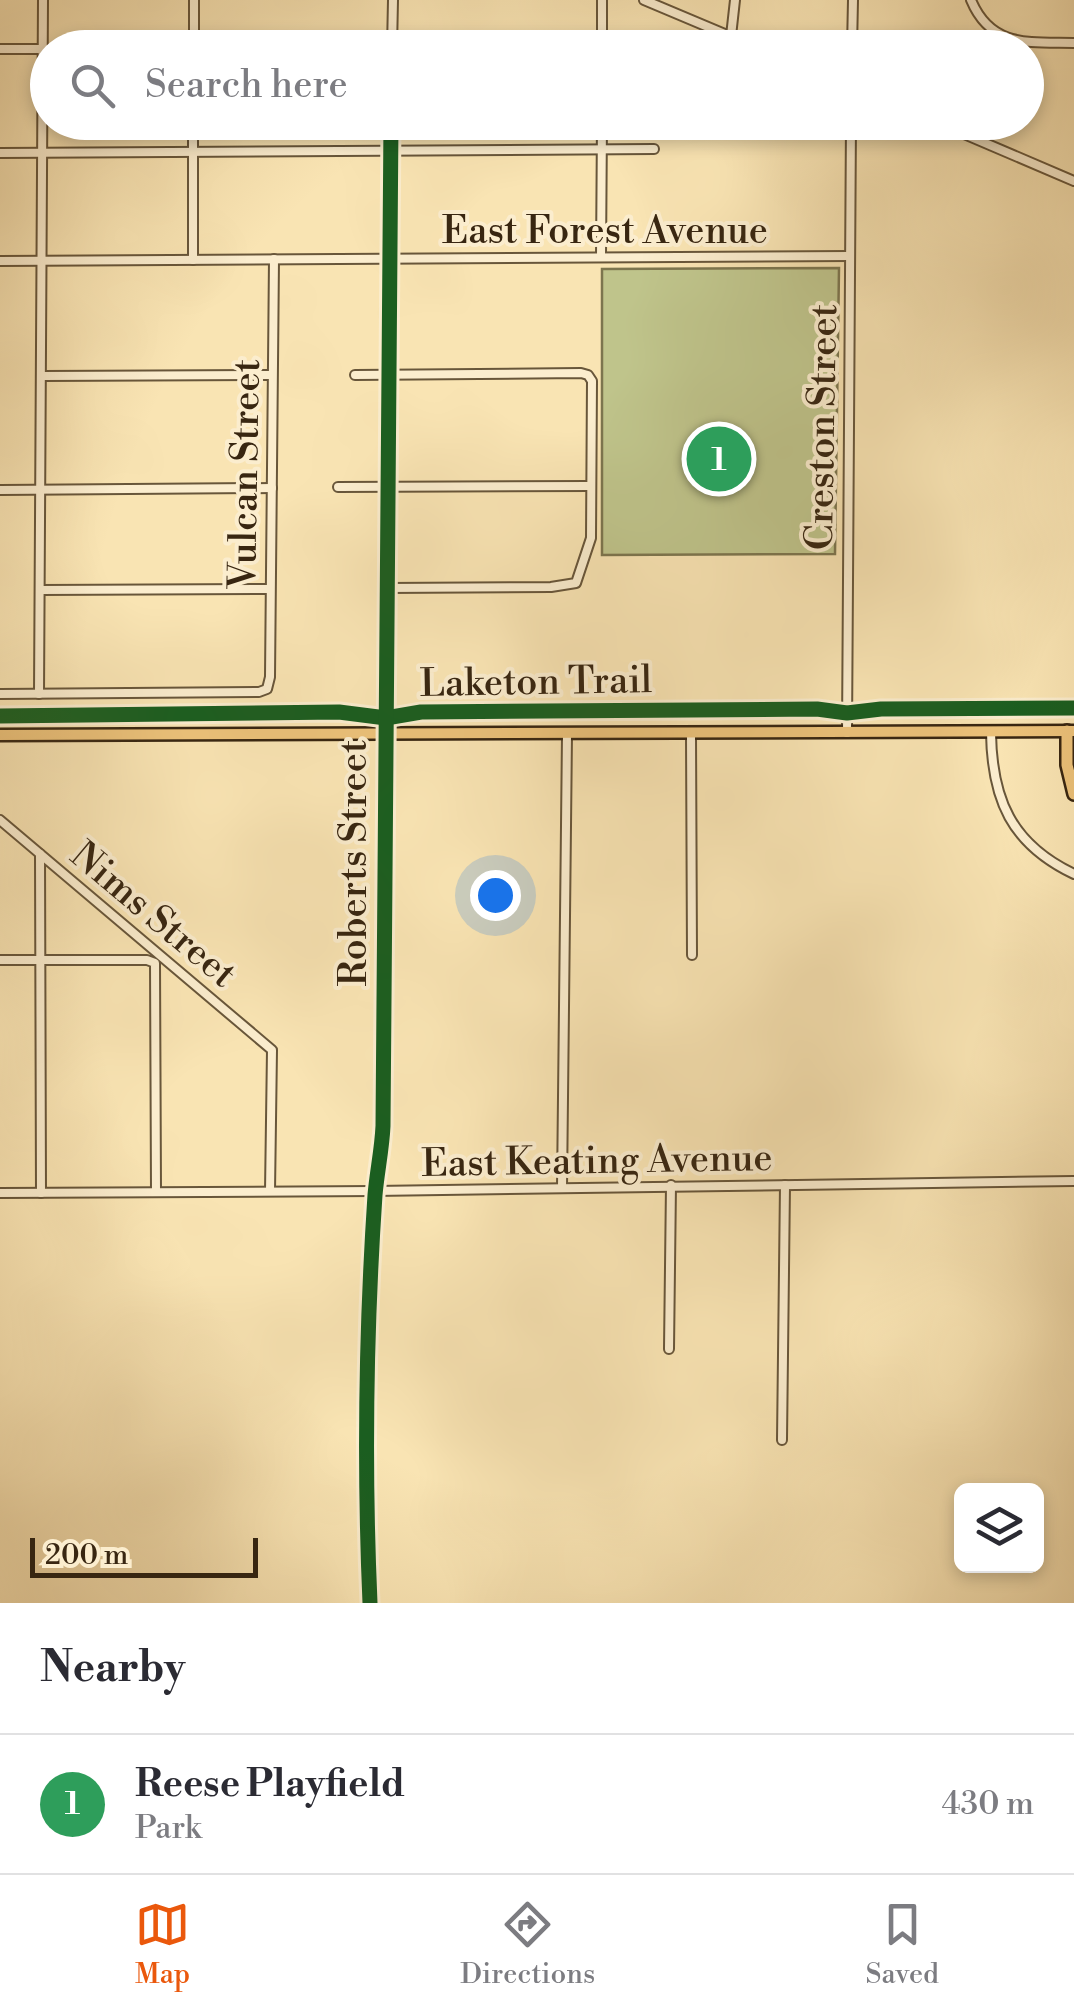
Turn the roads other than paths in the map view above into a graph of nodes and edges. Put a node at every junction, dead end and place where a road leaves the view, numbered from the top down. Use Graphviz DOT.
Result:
graph roads {
  1 [pos="43,0"];
  2 [pos="194,0"];
  3 [pos="393,0"];
  4 [pos="602,0"];
  5 [pos="644,0"];
  6 [pos="735,0"];
  7 [pos="853,0"];
  8 [pos="971,0"];
  9 [pos="44,30"];
  10 [pos="194,30"];
  11 [pos="392,30"];
  12 [pos="602,30"];
  13 [pos="716,30"];
  14 [pos="732,30"];
  15 [pos="852,30"];
  16 [pos="993,30"];
  17 [pos="1044,42"];
  18 [pos="1074,43"];
  19 [pos="0,49"];
  20 [pos="30,49"];
  21 [pos="42,140"];
  22 [pos="193,140"];
  23 [pos="391,140"];
  24 [pos="601,140"];
  25 [pos="851,140"];
  26 [pos="978,140"];
  27 [pos="601,149"];
  28 [pos="654,149"];
  29 [pos="391,150"];
  30 [pos="193,152"];
  31 [pos="42,153"];
  32 [pos="0,154"];
  33 [pos="1074,181"];
  34 [pos="850,256"];
  35 [pos="600,257"];
  36 [pos="274,259"];
  37 [pos="390,259"];
  38 [pos="42,260"];
  39 [pos="193,260"];
  40 [pos="0,261"];
  41 [pos="272,375"];
  42 [pos="389,375"];
  43 [pos="42,376"];
  44 [pos="355,376"];
  45 [pos="591,486"];
  46 [pos="338,487"];
  47 [pos="388,487"];
  48 [pos="272,488"];
  49 [pos="40,489"];
  50 [pos="0,490"];
  51 [pos="387,588"];
  52 [pos="270,589"];
  53 [pos="40,590"];
  54 [pos="0,694"];
  55 [pos="40,694"];
  56 [pos="1070,731"];
  57 [pos="847,733"];
  58 [pos="991,733"];
  59 [pos="0,735"];
  60 [pos="386,735"];
  61 [pos="567,735"];
  62 [pos="692,735"];
  63 [pos="1074,776"];
  64 [pos="1074,794"];
  65 [pos="0,820"];
  66 [pos="40,854"];
  67 [pos="1074,874"];
  68 [pos="692,955"];
  69 [pos="0,960"];
  70 [pos="40,960"];
  71 [pos="1074,1180"];
  72 [pos="784,1185"];
  73 [pos="671,1186"];
  74 [pos="562,1188"];
  75 [pos="270,1191"];
  76 [pos="376,1191"];
  77 [pos="156,1192"];
  78 [pos="0,1193"];
  79 [pos="41,1193"];
  80 [pos="669,1349"];
  81 [pos="782,1440"];
  82 [pos="370,1603"];
  1 -- 9 [label="street"];
  2 -- 10 [label="street"];
  3 -- 11 [label="street"];
  4 -- 12 [label="street"];
  5 -- 13 [label="street"];
  6 -- 14 [label="street"];
  7 -- 15 [label="street"];
  8 -- 16 [label="street"];
  17 -- 18 [label="street"];
  19 -- 20 [label="street"];
  21 -- 31 [label="street"];
  22 -- 30 [label="street"];
  23 -- 29 [label="street, Roberts Street"];
  24 -- 27 [label="street"];
  25 -- 34 [label="street, Creston Street"];
  26 -- 33 [label="street"];
  27 -- 28 [label="street"];
  27 -- 29 [label="street"];
  27 -- 35 [label="street"];
  29 -- 30 [label="street"];
  29 -- 37 [label="street, Roberts Street"];
  30 -- 31 [label="street"];
  30 -- 39 [label="street"];
  31 -- 32 [label="street"];
  31 -- 38 [label="street"];
  34 -- 35 [label="street, East Forest Avenue"];
  34 -- 57 [label="street, Creston Street"];
  35 -- 37 [label="street, East Forest Avenue"];
  36 -- 37 [label="street, East Forest Avenue"];
  36 -- 39 [label="street, East Forest Avenue"];
  36 -- 41 [label="street, Vulcan Street"];
  37 -- 42 [label="street, Roberts Street"];
  38 -- 39 [label="street, East Forest Avenue"];
  38 -- 40 [label="street, East Forest Avenue"];
  38 -- 43 [label="street"];
  41 -- 43 [label="street"];
  41 -- 48 [label="street, Vulcan Street"];
  42 -- 44 [label="street"];
  42 -- 45 [label="street"];
  42 -- 47 [label="street, Roberts Street"];
  43 -- 49 [label="street"];
  45 -- 47 [label="street"];
  45 -- 51 [label="street"];
  46 -- 47 [label="street"];
  47 -- 51 [label="street, Roberts Street"];
  48 -- 49 [label="street"];
  48 -- 52 [label="street, Vulcan Street"];
  49 -- 50 [label="street"];
  49 -- 53 [label="street"];
  51 -- 60 [label="street, Roberts Street"];
  52 -- 53 [label="street"];
  52 -- 55 [label="street, Vulcan Street"];
  53 -- 55 [label="street"];
  54 -- 55 [label="street"];
  56 -- 58 [label="main road"];
  56 -- 63 [label="highway"];
  56 -- 64 [label="highway"];
  57 -- 58 [label="main road"];
  57 -- 62 [label="main road"];
  58 -- 67 [label="street"];
  59 -- 60 [label="main road"];
  60 -- 61 [label="main road"];
  60 -- 76 [label="street, Roberts Street"];
  61 -- 62 [label="main road"];
  61 -- 74 [label="street"];
  62 -- 68 [label="street"];
  65 -- 66 [label="street, Nims Street"];
  66 -- 70 [label="street"];
  66 -- 75 [label="street, Nims Street"];
  69 -- 70 [label="street"];
  70 -- 77 [label="street"];
  70 -- 79 [label="street"];
  71 -- 72 [label="street, East Keating Avenue"];
  72 -- 73 [label="street, East Keating Avenue"];
  72 -- 81 [label="street"];
  73 -- 74 [label="street, East Keating Avenue"];
  73 -- 80 [label="street"];
  74 -- 76 [label="street, East Keating Avenue"];
  75 -- 76 [label="street, East Keating Avenue"];
  75 -- 77 [label="street, East Keating Avenue"];
  76 -- 82 [label="street, Roberts Street"];
  77 -- 79 [label="street, East Keating Avenue"];
  78 -- 79 [label="street, East Keating Avenue"];
}
